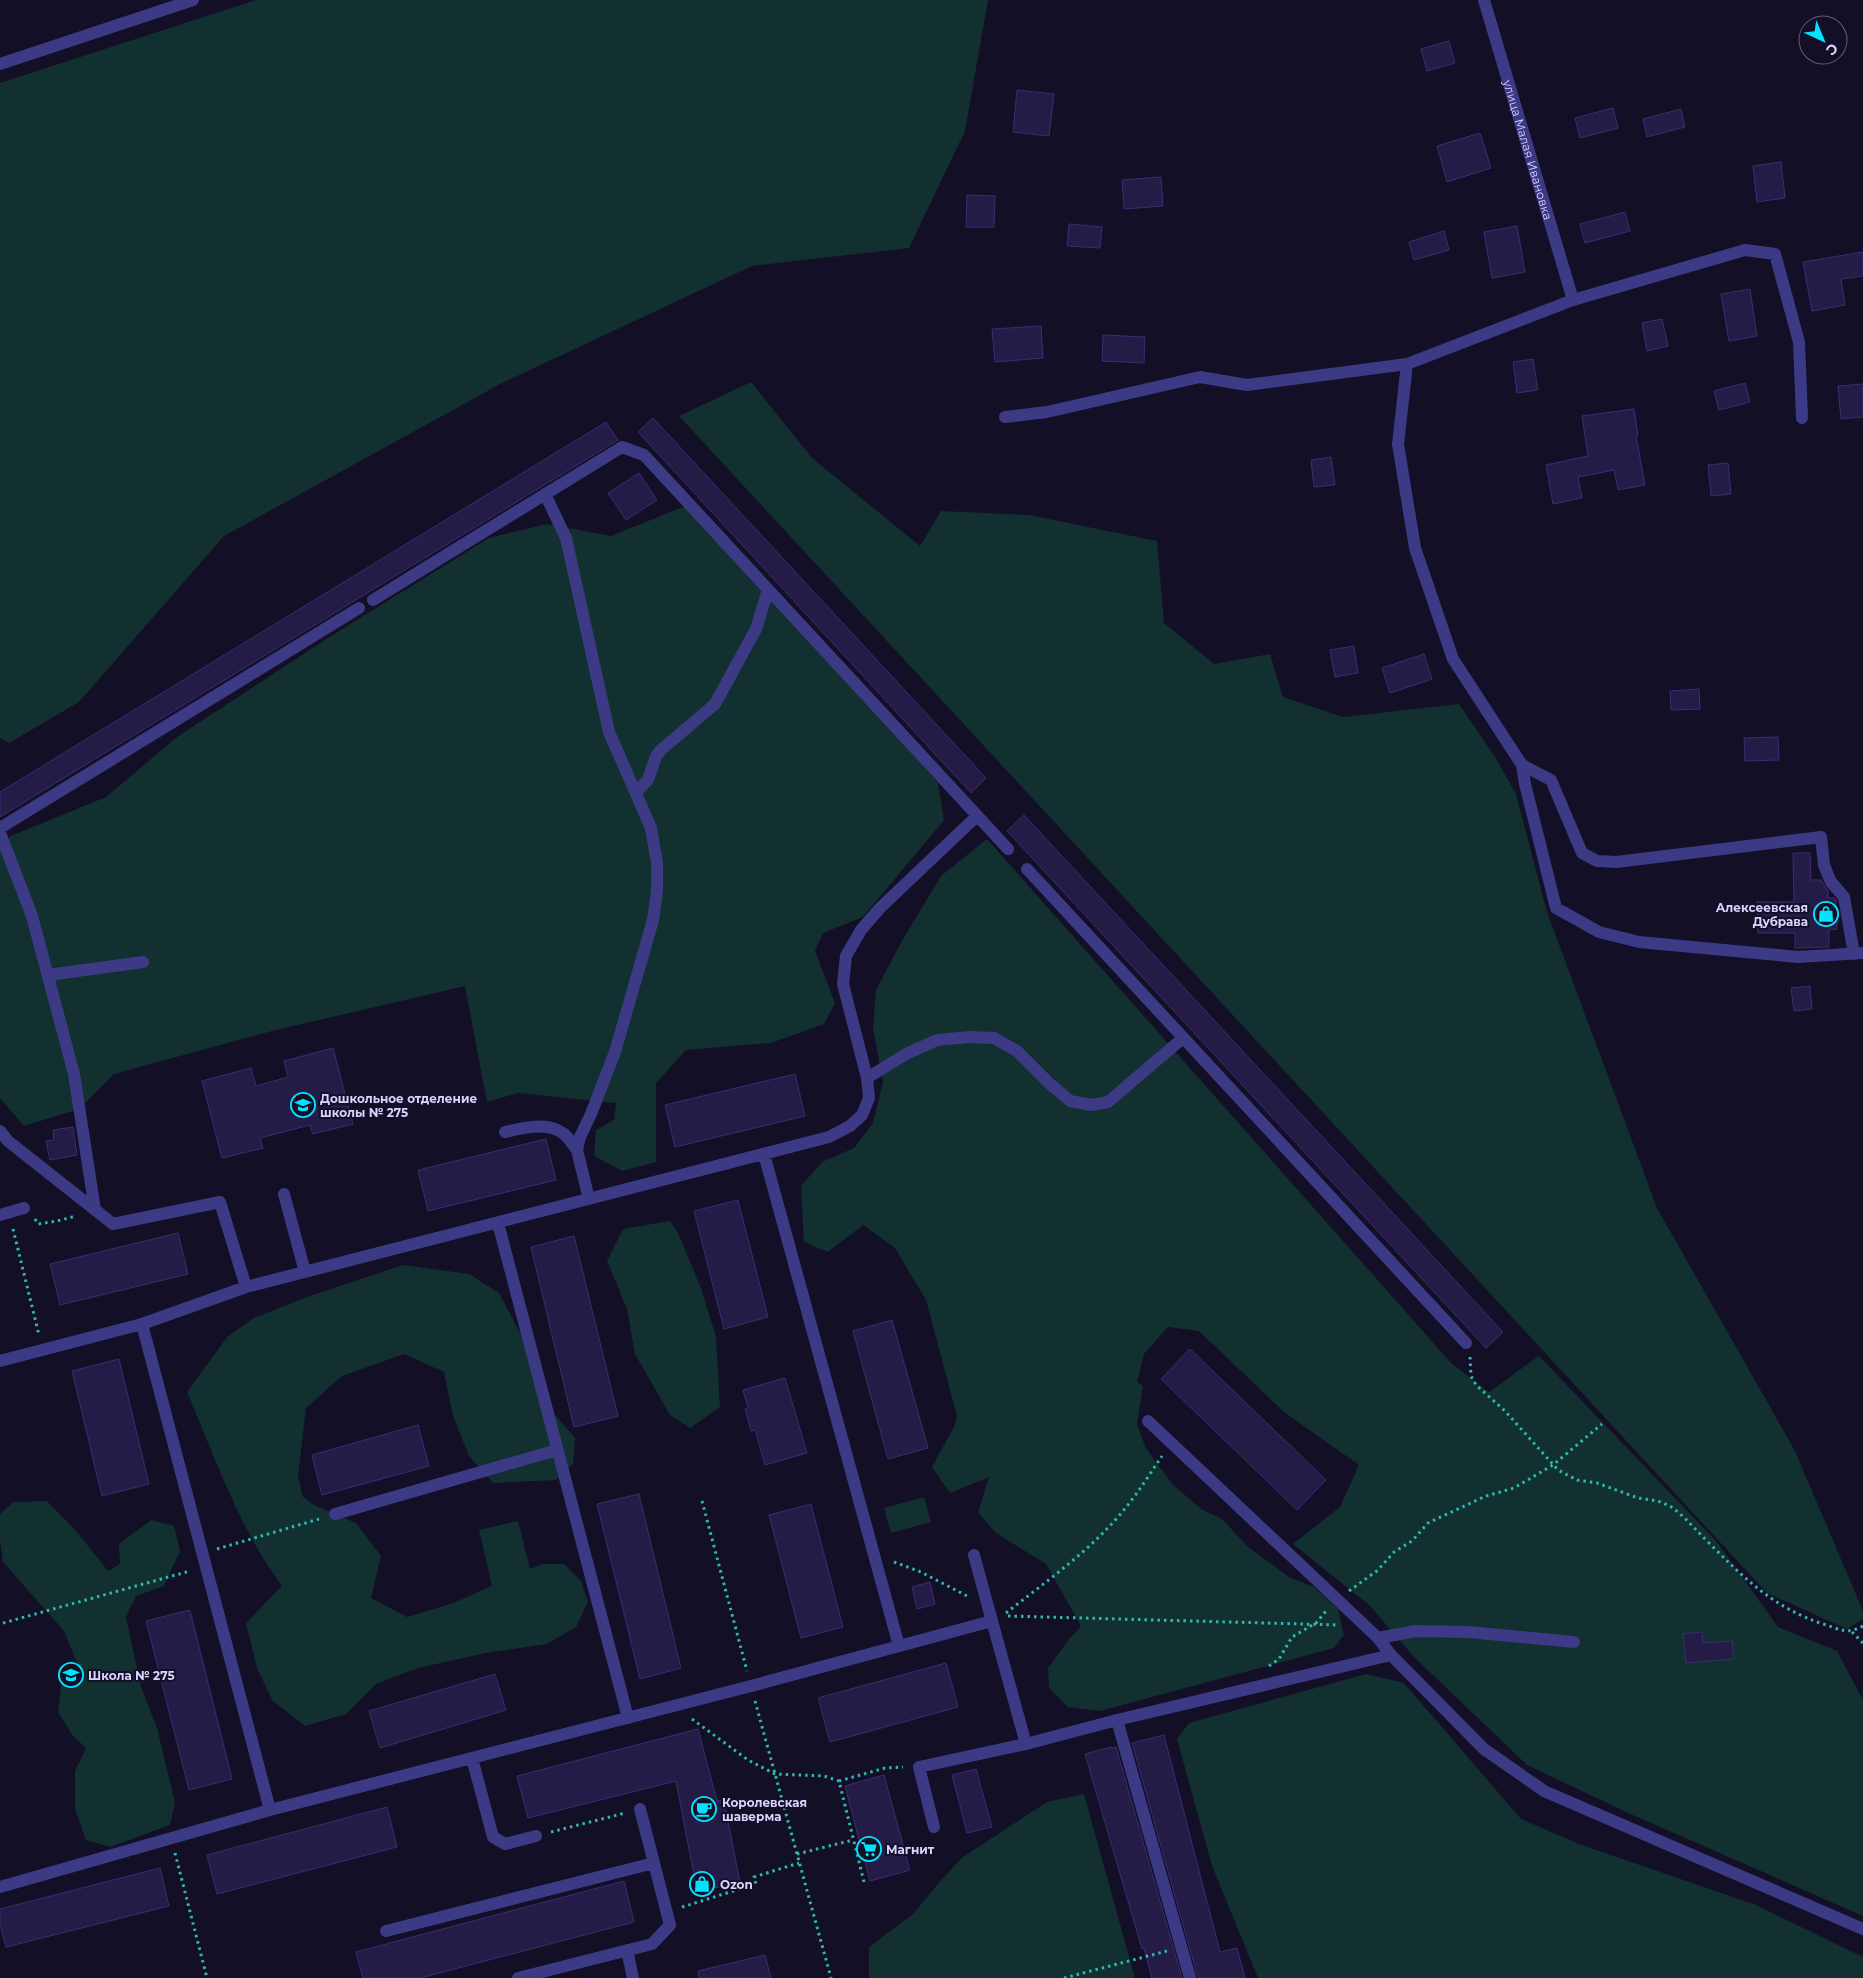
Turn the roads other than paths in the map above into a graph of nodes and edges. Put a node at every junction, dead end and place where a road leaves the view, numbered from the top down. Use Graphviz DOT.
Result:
graph roads {
  1 [pos="193,0"];
  2 [pos="1484,0"];
  3 [pos="0,64"];
  4 [pos="1573,300"];
  5 [pos="1407,364"];
  6 [pos="1005,417"];
  7 [pos="1802,418"];
  8 [pos="545,494"];
  9 [pos="768,590"];
  10 [pos="373,600"];
  11 [pos="359,608"];
  12 [pos="1522,765"];
  13 [pos="636,792"];
  14 [pos="977,816"];
  15 [pos="0,828"];
  16 [pos="0,833"];
  17 [pos="1008,849"];
  18 [pos="1027,869"];
  19 [pos="1858,954"];
  20 [pos="143,962"];
  21 [pos="48,975"];
  22 [pos="1183,1038"];
  23 [pos="867,1078"];
  24 [pos="0,1131"];
  25 [pos="506,1132"];
  26 [pos="577,1150"];
  27 [pos="764,1154"];
  28 [pos="284,1194"];
  29 [pos="588,1199"];
  30 [pos="24,1208"];
  31 [pos="95,1210"];
  32 [pos="5,1214"];
  33 [pos="498,1222"];
  34 [pos="305,1272"];
  35 [pos="246,1287"];
  36 [pos="142,1324"];
  37 [pos="1466,1343"];
  38 [pos="0,1361"];
  39 [pos="1148,1421"];
  40 [pos="557,1450"];
  41 [pos="335,1514"];
  42 [pos="974,1555"];
  43 [pos="992,1621"];
  44 [pos="1378,1638"];
  45 [pos="1574,1642"];
  46 [pos="898,1646"];
  47 [pos="1391,1655"];
  48 [pos="628,1718"];
  49 [pos="1117,1720"];
  50 [pos="1026,1744"];
  51 [pos="472,1758"];
  52 [pos="640,1809"];
  53 [pos="270,1810"];
  54 [pos="934,1827"];
  55 [pos="536,1836"];
  56 [pos="654,1863"];
  57 [pos="0,1887"];
  58 [pos="1863,1929"];
  59 [pos="386,1931"];
  60 [pos="627,1950"];
  61 [pos="518,1978"];
  62 [pos="633,1978"];
  63 [pos="1190,1978"];
  1 -- 3 [label="street"];
  2 -- 4 [label="street, улица Малая Ивановка"];
  4 -- 5 [label="street"];
  4 -- 7 [label="street"];
  5 -- 6 [label="street"];
  5 -- 12 [label="street"];
  8 -- 9 [label="street"];
  8 -- 10 [label="street"];
  8 -- 13 [label="street"];
  9 -- 13 [label="street"];
  9 -- 14 [label="street"];
  11 -- 15 [label="street"];
  12 -- 19 [label="street"];
  12 -- 19 [label="street"];
  13 -- 26 [label="street"];
  14 -- 17 [label="street"];
  14 -- 23 [label="street"];
  16 -- 21 [label="street"];
  18 -- 22 [label="street"];
  20 -- 21 [label="street"];
  21 -- 31 [label="street"];
  22 -- 23 [label="street"];
  22 -- 37 [label="street"];
  23 -- 27 [label="street"];
  24 -- 31 [label="street"];
  25 -- 26 [label="street"];
  26 -- 29 [label="street"];
  27 -- 29 [label="street"];
  27 -- 46 [label="street"];
  28 -- 34 [label="street"];
  29 -- 33 [label="street"];
  30 -- 32 [label="street"];
  31 -- 35 [label="street"];
  33 -- 34 [label="street"];
  33 -- 40 [label="street"];
  34 -- 35 [label="street"];
  35 -- 36 [label="street"];
  36 -- 38 [label="street"];
  36 -- 53 [label="street"];
  39 -- 44 [label="street"];
  40 -- 41 [label="street"];
  40 -- 48 [label="street"];
  42 -- 43 [label="street"];
  43 -- 46 [label="street"];
  43 -- 50 [label="street"];
  44 -- 45 [label="street"];
  44 -- 47 [label="street"];
  46 -- 48 [label="street"];
  47 -- 49 [label="street"];
  47 -- 58 [label="street"];
  48 -- 51 [label="street"];
  49 -- 50 [label="street"];
  49 -- 63 [label="street"];
  50 -- 54 [label="street"];
  51 -- 53 [label="street"];
  51 -- 55 [label="street"];
  52 -- 56 [label="street"];
  53 -- 57 [label="street"];
  56 -- 59 [label="street"];
  56 -- 60 [label="street"];
  60 -- 61 [label="street"];
  60 -- 62 [label="street"];
}
